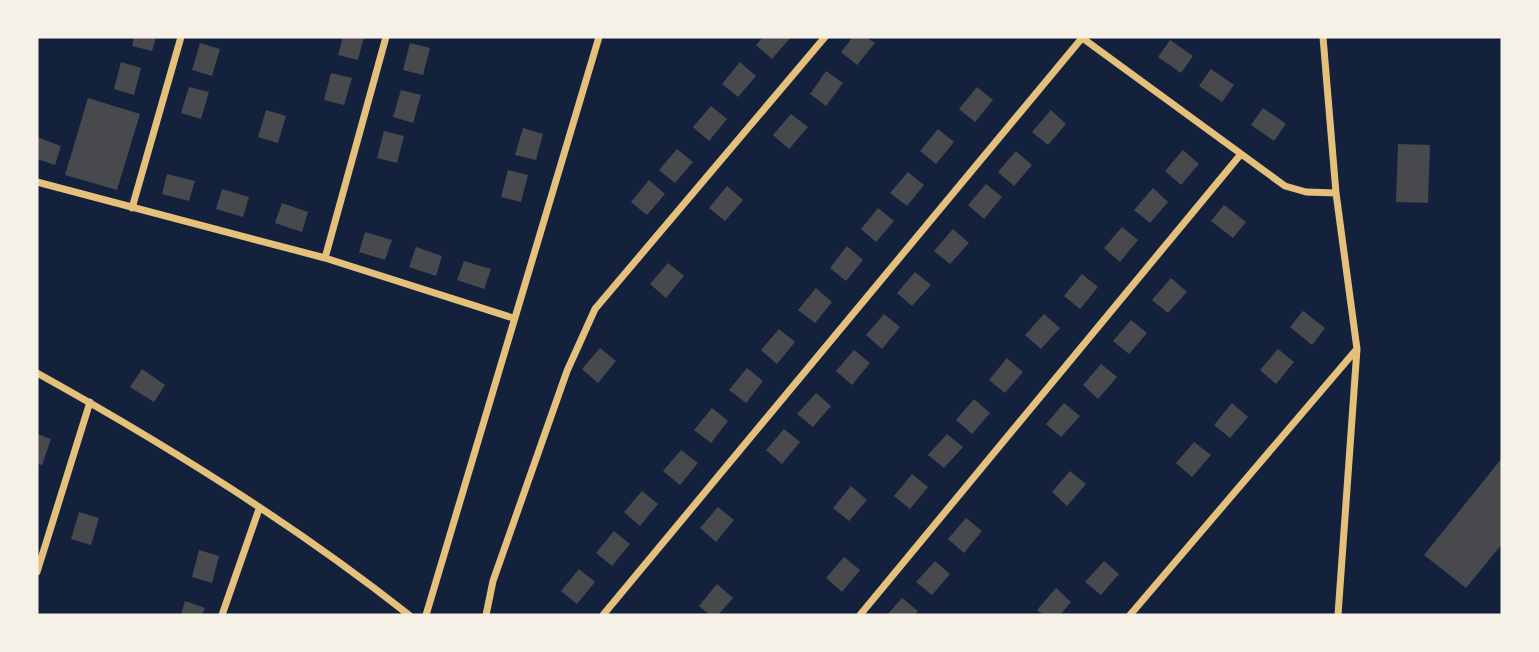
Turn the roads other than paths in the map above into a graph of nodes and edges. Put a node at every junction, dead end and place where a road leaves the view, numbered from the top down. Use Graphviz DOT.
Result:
graph roads {
  1 [pos="181,37"];
  2 [pos="386,37"];
  3 [pos="599,37"];
  4 [pos="825,37"];
  5 [pos="1081,37"];
  6 [pos="1323,37"];
  7 [pos="1241,154"];
  8 [pos="37,182"];
  9 [pos="1336,193"];
  10 [pos="132,208"];
  11 [pos="325,258"];
  12 [pos="513,318"];
  13 [pos="1357,349"];
  14 [pos="37,373"];
  15 [pos="90,402"];
  16 [pos="259,509"];
  17 [pos="37,572"];
  18 [pos="222,615"];
  19 [pos="409,615"];
  20 [pos="426,615"];
  21 [pos="486,615"];
  22 [pos="603,615"];
  23 [pos="860,615"];
  24 [pos="1130,615"];
  25 [pos="1338,615"];
  1 -- 10 [label="street"];
  2 -- 11 [label="street"];
  3 -- 12 [label="street"];
  4 -- 21 [label="street"];
  5 -- 7 [label="street"];
  5 -- 22 [label="street"];
  6 -- 9 [label="street"];
  7 -- 9 [label="street"];
  7 -- 23 [label="street"];
  8 -- 10 [label="street"];
  9 -- 13 [label="street"];
  10 -- 11 [label="street"];
  11 -- 12 [label="street"];
  12 -- 20 [label="street"];
  13 -- 24 [label="street"];
  13 -- 25 [label="street"];
  14 -- 15 [label="street"];
  15 -- 16 [label="street"];
  15 -- 17 [label="street"];
  16 -- 18 [label="street"];
  16 -- 19 [label="street"];
}
